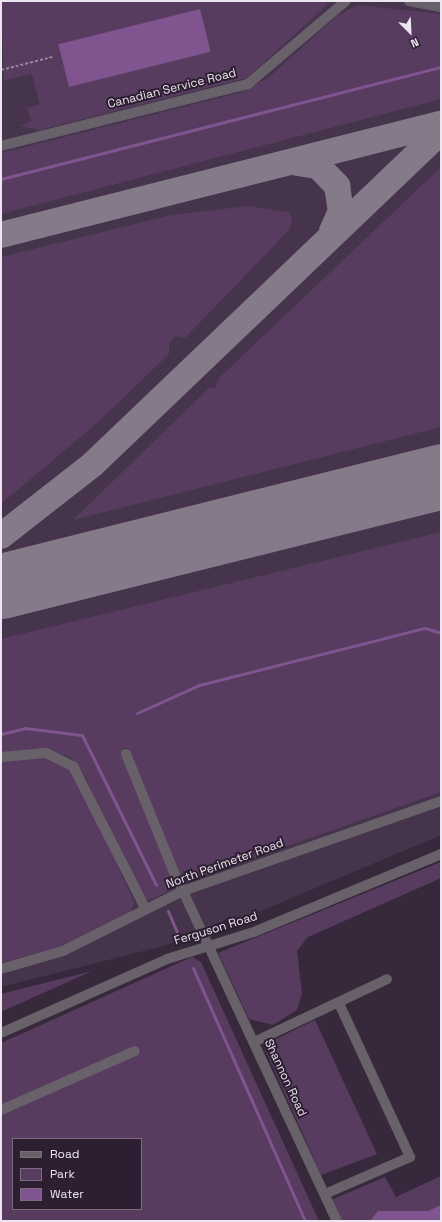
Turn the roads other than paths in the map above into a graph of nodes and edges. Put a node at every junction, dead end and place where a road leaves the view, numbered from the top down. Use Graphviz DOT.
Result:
graph roads {
  1 [pos="346,1"];
  2 [pos="409,1"];
  3 [pos="441,7"];
  4 [pos="1,146"];
  5 [pos="126,754"];
  6 [pos="1,757"];
  7 [pos="441,802"];
  8 [pos="441,854"];
  9 [pos="183,890"];
  10 [pos="145,908"];
  11 [pos="210,945"];
  12 [pos="1,969"];
  13 [pos="387,980"];
  14 [pos="338,1003"];
  15 [pos="1,1033"];
  16 [pos="254,1042"];
  17 [pos="135,1051"];
  18 [pos="1,1110"];
  19 [pos="325,1194"];
  20 [pos="337,1221"];
  1 -- 4 [label="street, Canadian Service Road"];
  2 -- 3 [label="street"];
  5 -- 9 [label="street, Shannon Road"];
  6 -- 10 [label="street"];
  7 -- 9 [label="street, North Perimeter Road"];
  8 -- 11 [label="street, Ferguson Road"];
  9 -- 10 [label="street, North Perimeter Road"];
  9 -- 11 [label="street, Shannon Road"];
  10 -- 12 [label="street, North Perimeter Road"];
  11 -- 15 [label="street, Ferguson Road"];
  11 -- 16 [label="street, Shannon Road"];
  13 -- 14 [label="street"];
  14 -- 16 [label="street"];
  14 -- 19 [label="street"];
  16 -- 19 [label="street, Shannon Road"];
  17 -- 18 [label="street"];
  19 -- 20 [label="street, Shannon Road"];
}
